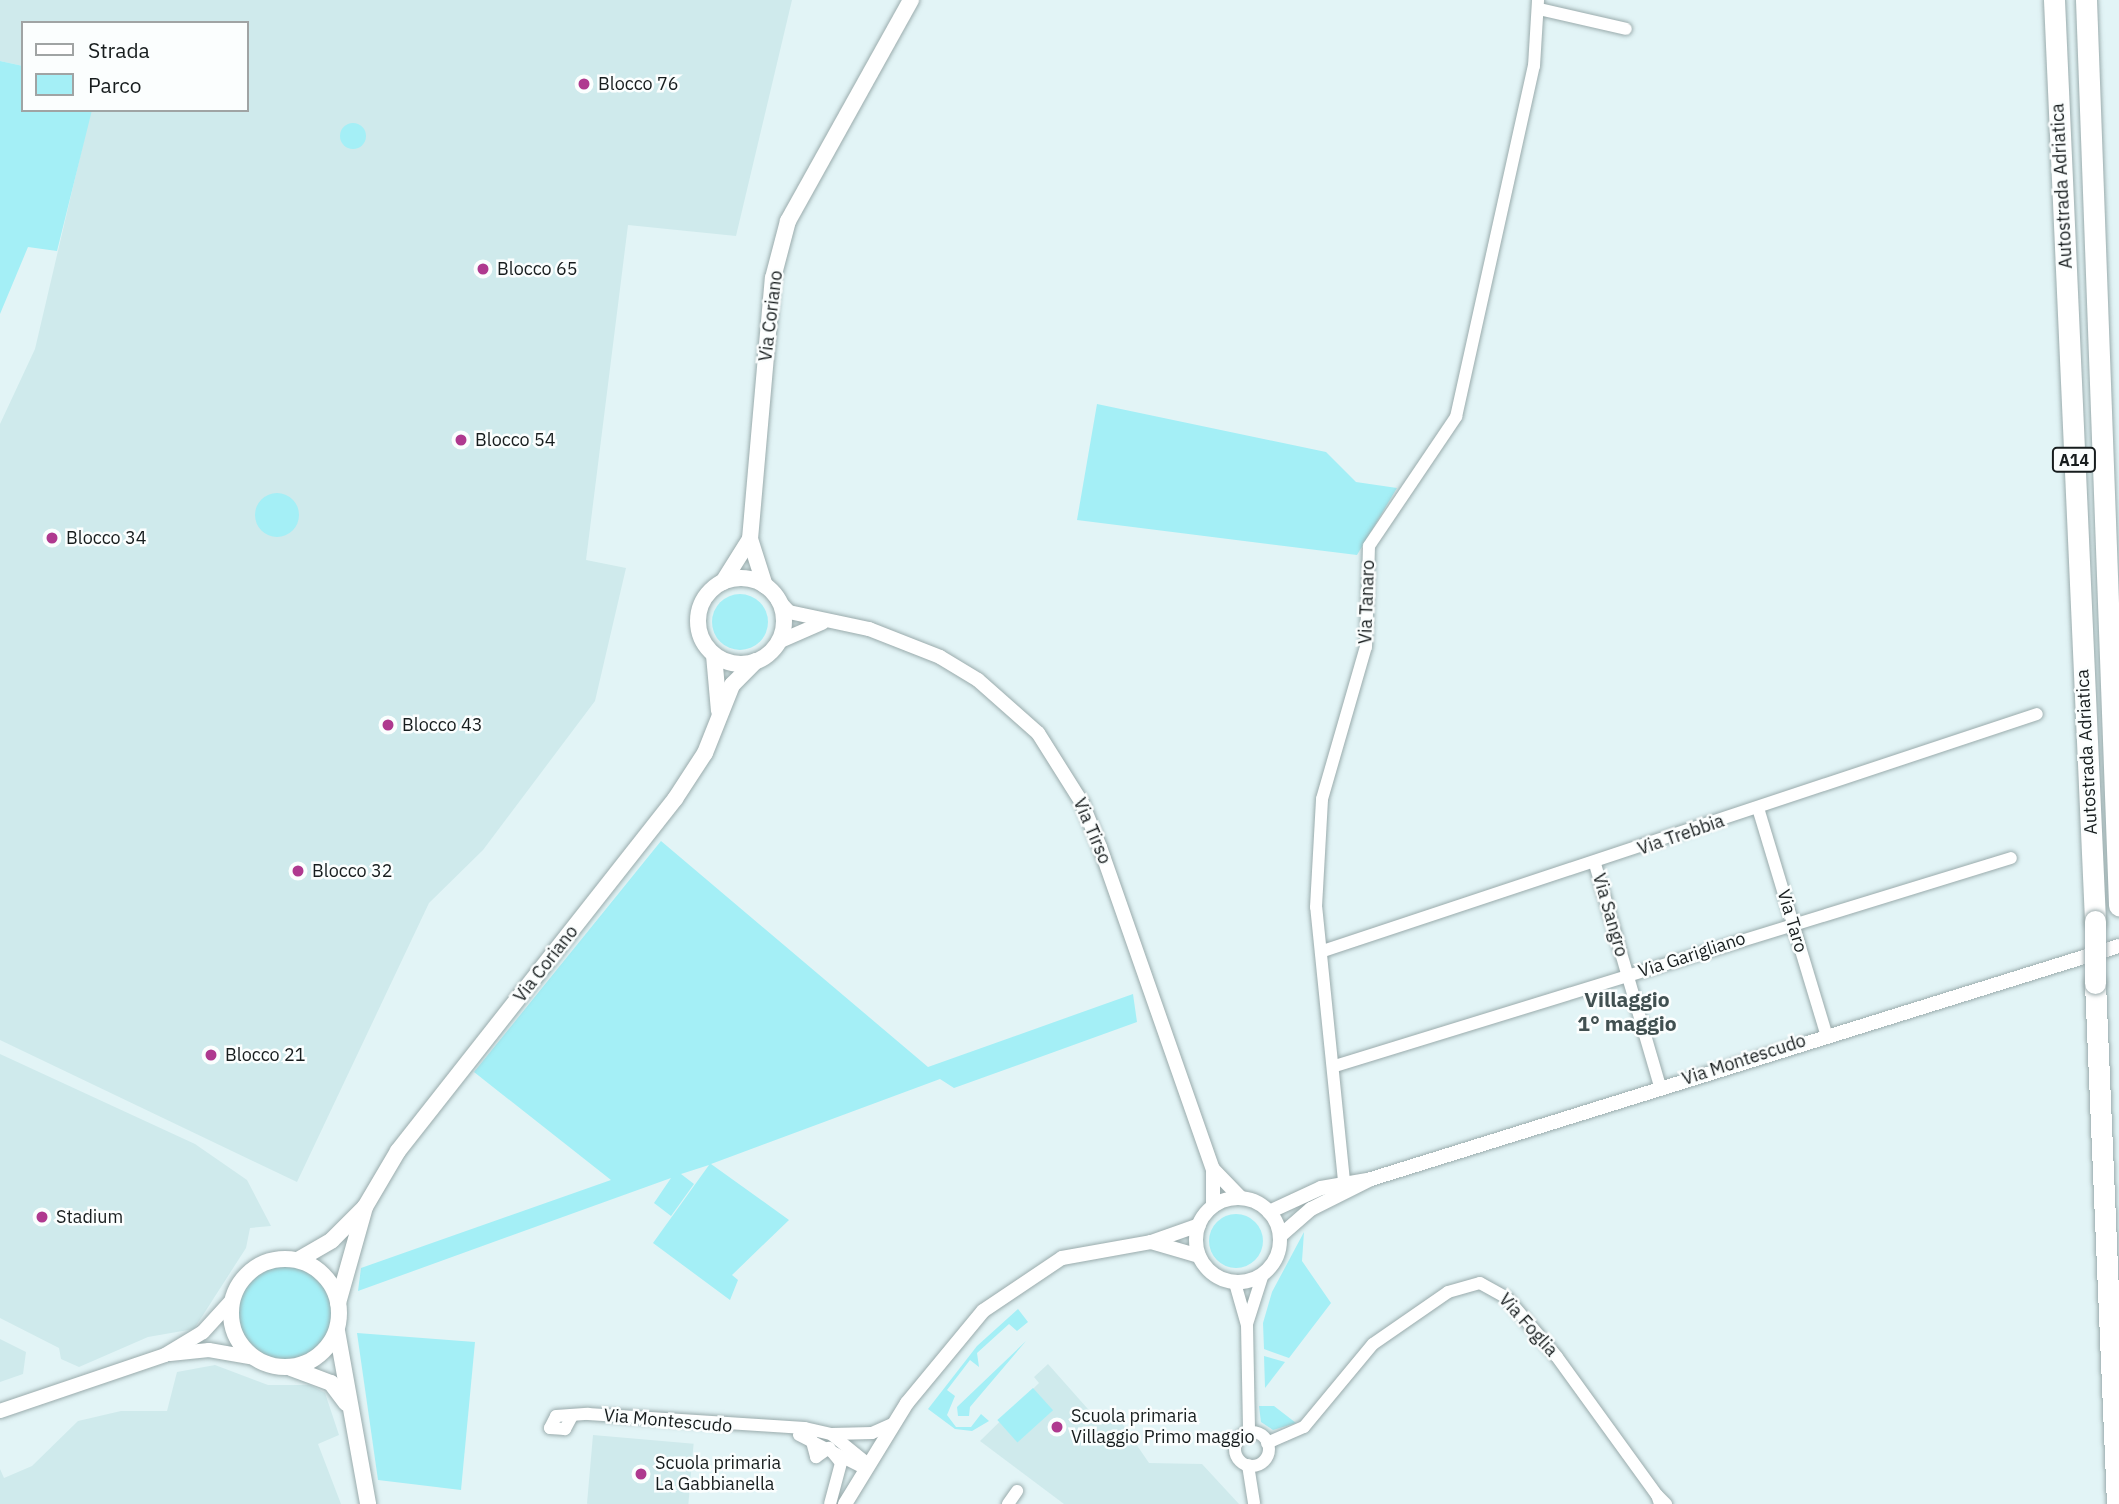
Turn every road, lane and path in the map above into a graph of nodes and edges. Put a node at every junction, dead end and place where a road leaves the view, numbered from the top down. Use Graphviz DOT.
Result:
graph roads {
  1 [pos="911,0"];
  2 [pos="2054,0"];
  3 [pos="2086,0"];
  4 [pos="1539,5"];
  5 [pos="1626,29"];
  6 [pos="750,539"];
  7 [pos="723,582"];
  8 [pos="765,586"];
  9 [pos="777,598"];
  10 [pos="824,623"];
  11 [pos="778,642"];
  12 [pos="714,655"];
  13 [pos="756,661"];
  14 [pos="2037,714"];
  15 [pos="719,717"];
  16 [pos="1758,808"];
  17 [pos="2011,858"];
  18 [pos="1595,864"];
  19 [pos="2119,905"];
  20 [pos="1793,923"];
  21 [pos="2119,946"];
  22 [pos="1323,951"];
  23 [pos="1627,976"];
  24 [pos="1826,1033"];
  25 [pos="1335,1066"];
  26 [pos="1660,1087"];
  27 [pos="1213,1169"];
  28 [pos="1371,1179"];
  29 [pos="1344,1181"];
  30 [pos="1241,1198"];
  31 [pos="1213,1206"];
  32 [pos="365,1207"];
  33 [pos="1269,1212"];
  34 [pos="1199,1225"];
  35 [pos="1280,1236"];
  36 [pos="1151,1242"];
  37 [pos="1199,1256"];
  38 [pos="298,1260"];
  39 [pos="1264,1275"];
  40 [pos="1235,1283"];
  41 [pos="233,1299"];
  42 [pos="338,1303"];
  43 [pos="1247,1325"];
  44 [pos="337,1328"];
  45 [pos="165,1355"];
  46 [pos="255,1358"];
  47 [pos="285,1367"];
  48 [pos="0,1411"];
  49 [pos="572,1416"];
  50 [pos="354,1417"];
  51 [pos="894,1423"];
  52 [pos="765,1428"];
  53 [pos="1249,1432"];
  54 [pos="831,1434"];
  55 [pos="1267,1443"];
  56 [pos="829,1448"];
  57 [pos="1248,1465"];
  58 [pos="867,1466"];
  59 [pos="2112,1466"];
  60 [pos="1017,1491"];
  61 [pos="1661,1501"];
  62 [pos="368,1504"];
  63 [pos="830,1504"];
  64 [pos="845,1504"];
  65 [pos="1008,1504"];
  66 [pos="1254,1504"];
  67 [pos="2104,1504"];
  68 [pos="2117,1504"];
  1 -- 6 [label="main road, Via Coriano"];
  2 -- 59 [label="highway, Autostrada Adriatica / A14, bridge"];
  3 -- 19 [label="highway, Autostrada Adriatica / A14"];
  4 -- 5 [label="street, Via Tanaro"];
  4 -- 22 [label="street, Via Tanaro"];
  6 -- 7 [label="main road, Via Coriano"];
  6 -- 8 [label="main road, Via Coriano"];
  7 -- 8 [label="main road"];
  7 -- 12 [label="main road"];
  8 -- 9 [label="main road"];
  9 -- 10 [label="street, Via Tirso"];
  9 -- 11 [label="main road"];
  10 -- 11 [label="street"];
  10 -- 27 [label="street, Via Tirso"];
  11 -- 13 [label="main road"];
  12 -- 13 [label="main road"];
  12 -- 15 [label="main road"];
  13 -- 15 [label="main road, Via Coriano"];
  14 -- 16 [label="street, Via Trebbia"];
  15 -- 32 [label="main road, Via Coriano"];
  16 -- 18 [label="street, Via Trebbia"];
  16 -- 20 [label="street, Via Taro"];
  17 -- 20 [label="street, Via Garigliano"];
  18 -- 22 [label="street, Via Trebbia"];
  18 -- 23 [label="street, Via Sangro"];
  20 -- 23 [label="street, Via Garigliano"];
  20 -- 24 [label="street, Via Taro"];
  21 -- 24 [label="street, Via Montescudo"];
  22 -- 25 [label="street, Via Tanaro"];
  23 -- 25 [label="street, Via Garigliano"];
  23 -- 26 [label="street, Via Sangro"];
  24 -- 26 [label="street, Via Montescudo"];
  25 -- 29 [label="street, Via Tanaro"];
  26 -- 28 [label="street, Via Montescudo"];
  27 -- 30 [label="street, Via Tirso"];
  27 -- 31 [label="street, Via Tirso"];
  28 -- 29 [label="street, Via Montescudo"];
  28 -- 35 [label="street, Via Montescudo"];
  29 -- 33 [label="street, Via Montescudo"];
  30 -- 31 [label="street"];
  30 -- 33 [label="street"];
  31 -- 34 [label="street"];
  32 -- 38 [label="main road, Via Coriano"];
  32 -- 42 [label="main road, Via Coriano"];
  33 -- 35 [label="street"];
  34 -- 36 [label="street"];
  34 -- 37 [label="street"];
  35 -- 39 [label="street"];
  36 -- 37 [label="street"];
  36 -- 51 [label="street"];
  37 -- 40 [label="street"];
  38 -- 41 [label="main road"];
  38 -- 42 [label="main road"];
  39 -- 40 [label="street"];
  39 -- 43 [label="street"];
  40 -- 43 [label="street"];
  41 -- 45 [label="street"];
  41 -- 46 [label="main road"];
  42 -- 44 [label="main road"];
  43 -- 53 [label="street"];
  44 -- 47 [label="main road"];
  44 -- 50 [label="main road"];
  45 -- 46 [label="street"];
  45 -- 48 [label="street"];
  46 -- 47 [label="main road"];
  47 -- 50 [label="main road"];
  49 -- 52 [label="street, Via Montescudo"];
  50 -- 62 [label="main road"];
  51 -- 54 [label="street, Via Montescudo"];
  51 -- 58 [label="street"];
  52 -- 54 [label="street, Via Montescudo"];
  52 -- 56 [label="street, Via Montescudo"];
  53 -- 55 [label="street"];
  53 -- 57 [label="street"];
  54 -- 58 [label="street"];
  55 -- 57 [label="street"];
  55 -- 61 [label="street, Via Foglia"];
  56 -- 58 [label="street, Via Montescudo"];
  56 -- 63 [label="street"];
  57 -- 66 [label="street"];
  58 -- 64 [label="street"];
  59 -- 67 [label="highway"];
  59 -- 68 [label="highway, Autostrada Adriatica / A14"];
  60 -- 65 [label="street"];
}
